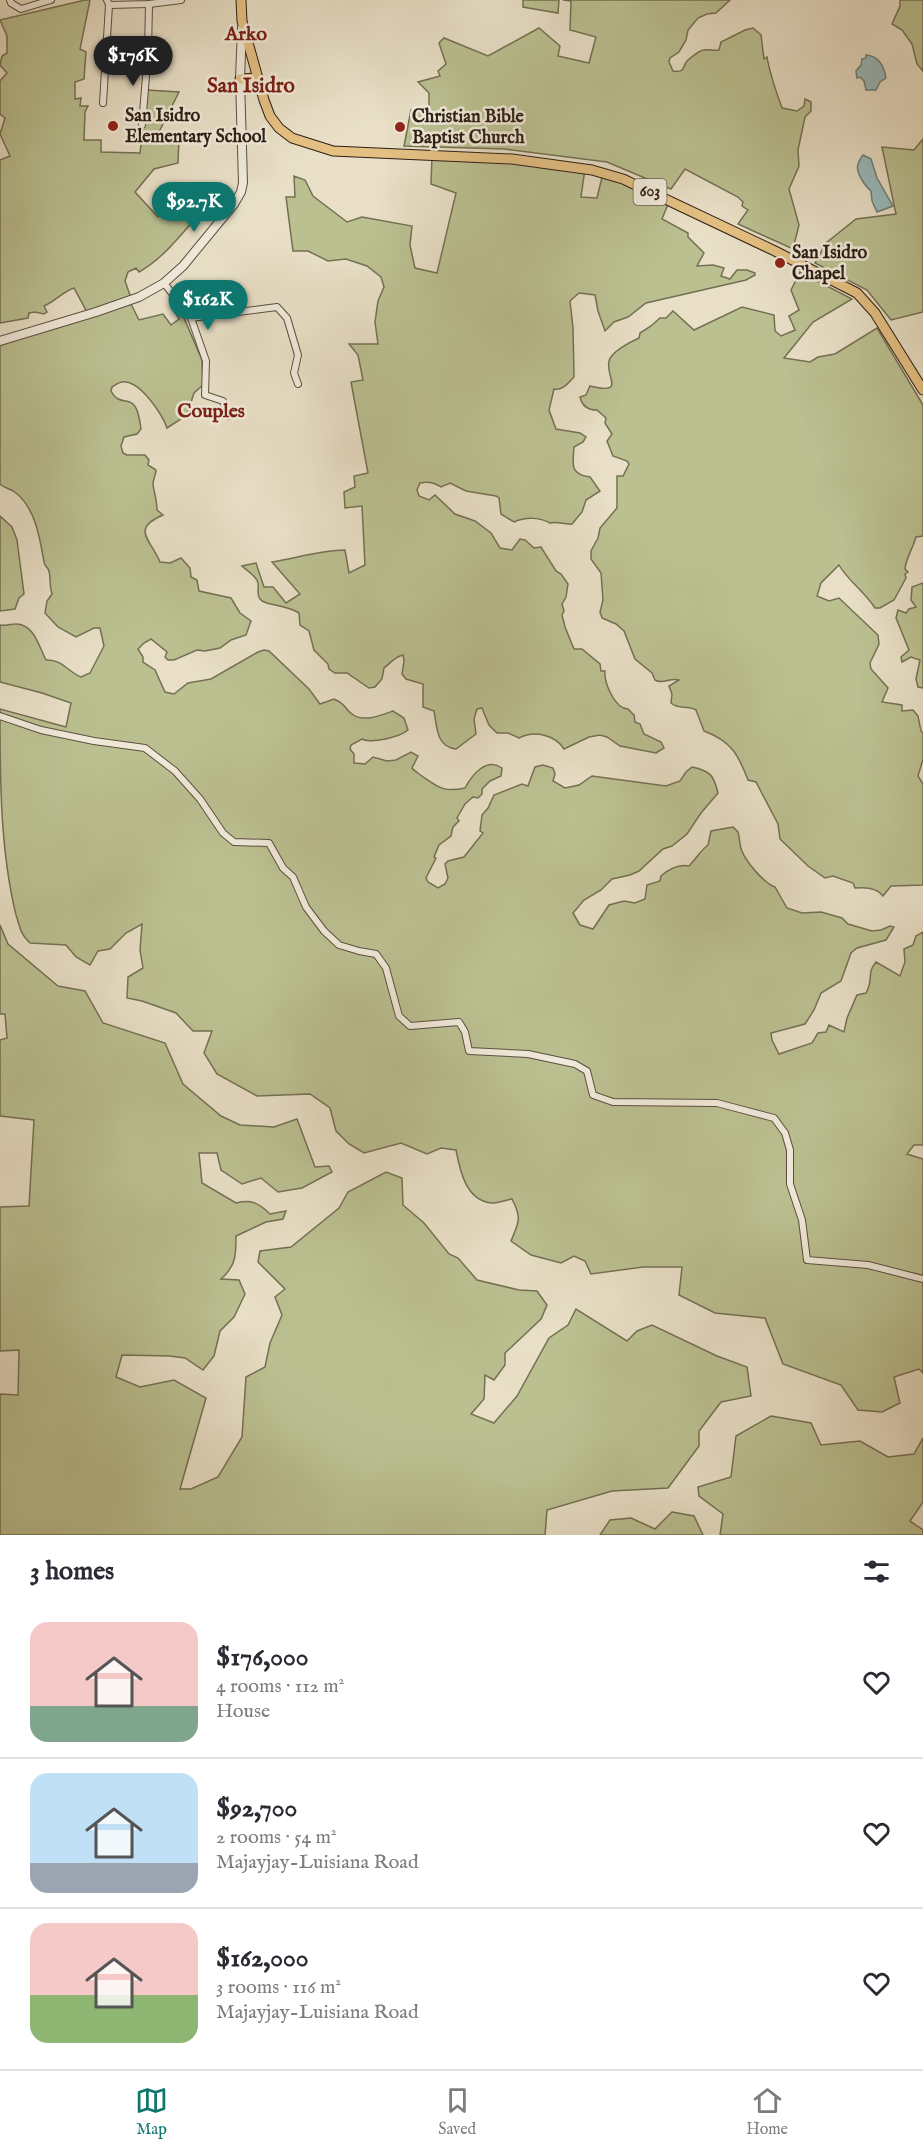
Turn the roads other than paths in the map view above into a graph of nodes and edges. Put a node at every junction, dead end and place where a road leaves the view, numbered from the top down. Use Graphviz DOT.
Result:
graph roads {
  1 [pos="10,0"];
  2 [pos="51,0"];
  3 [pos="181,0"];
  4 [pos="242,0"];
  5 [pos="108,3"];
  6 [pos="149,4"];
  7 [pos="242,21"];
  8 [pos="106,52"];
  9 [pos="148,52"];
  10 [pos="258,78"];
  11 [pos="240,80"];
  12 [pos="103,103"];
  13 [pos="142,125"];
  14 [pos="164,283"];
  15 [pos="191,318"];
  16 [pos="0,341"];
  17 [pos="298,384"];
  18 [pos="923,390"];
  19 [pos="228,416"];
  20 [pos="0,716"];
  21 [pos="923,1279"];
  1 -- 2 [label="street"];
  3 -- 6 [label="street"];
  4 -- 7 [label="main road, 603"];
  5 -- 6 [label="street"];
  5 -- 8 [label="street"];
  6 -- 9 [label="street"];
  7 -- 10 [label="main road, 603"];
  7 -- 11 [label="street"];
  8 -- 9 [label="street"];
  8 -- 12 [label="street"];
  9 -- 13 [label="street"];
  10 -- 11 [label="main road"];
  10 -- 18 [label="main road, 603"];
  11 -- 14 [label="street"];
  14 -- 15 [label="street"];
  14 -- 16 [label="street"];
  15 -- 17 [label="street"];
  15 -- 19 [label="street"];
  20 -- 21 [label="street"];
}
